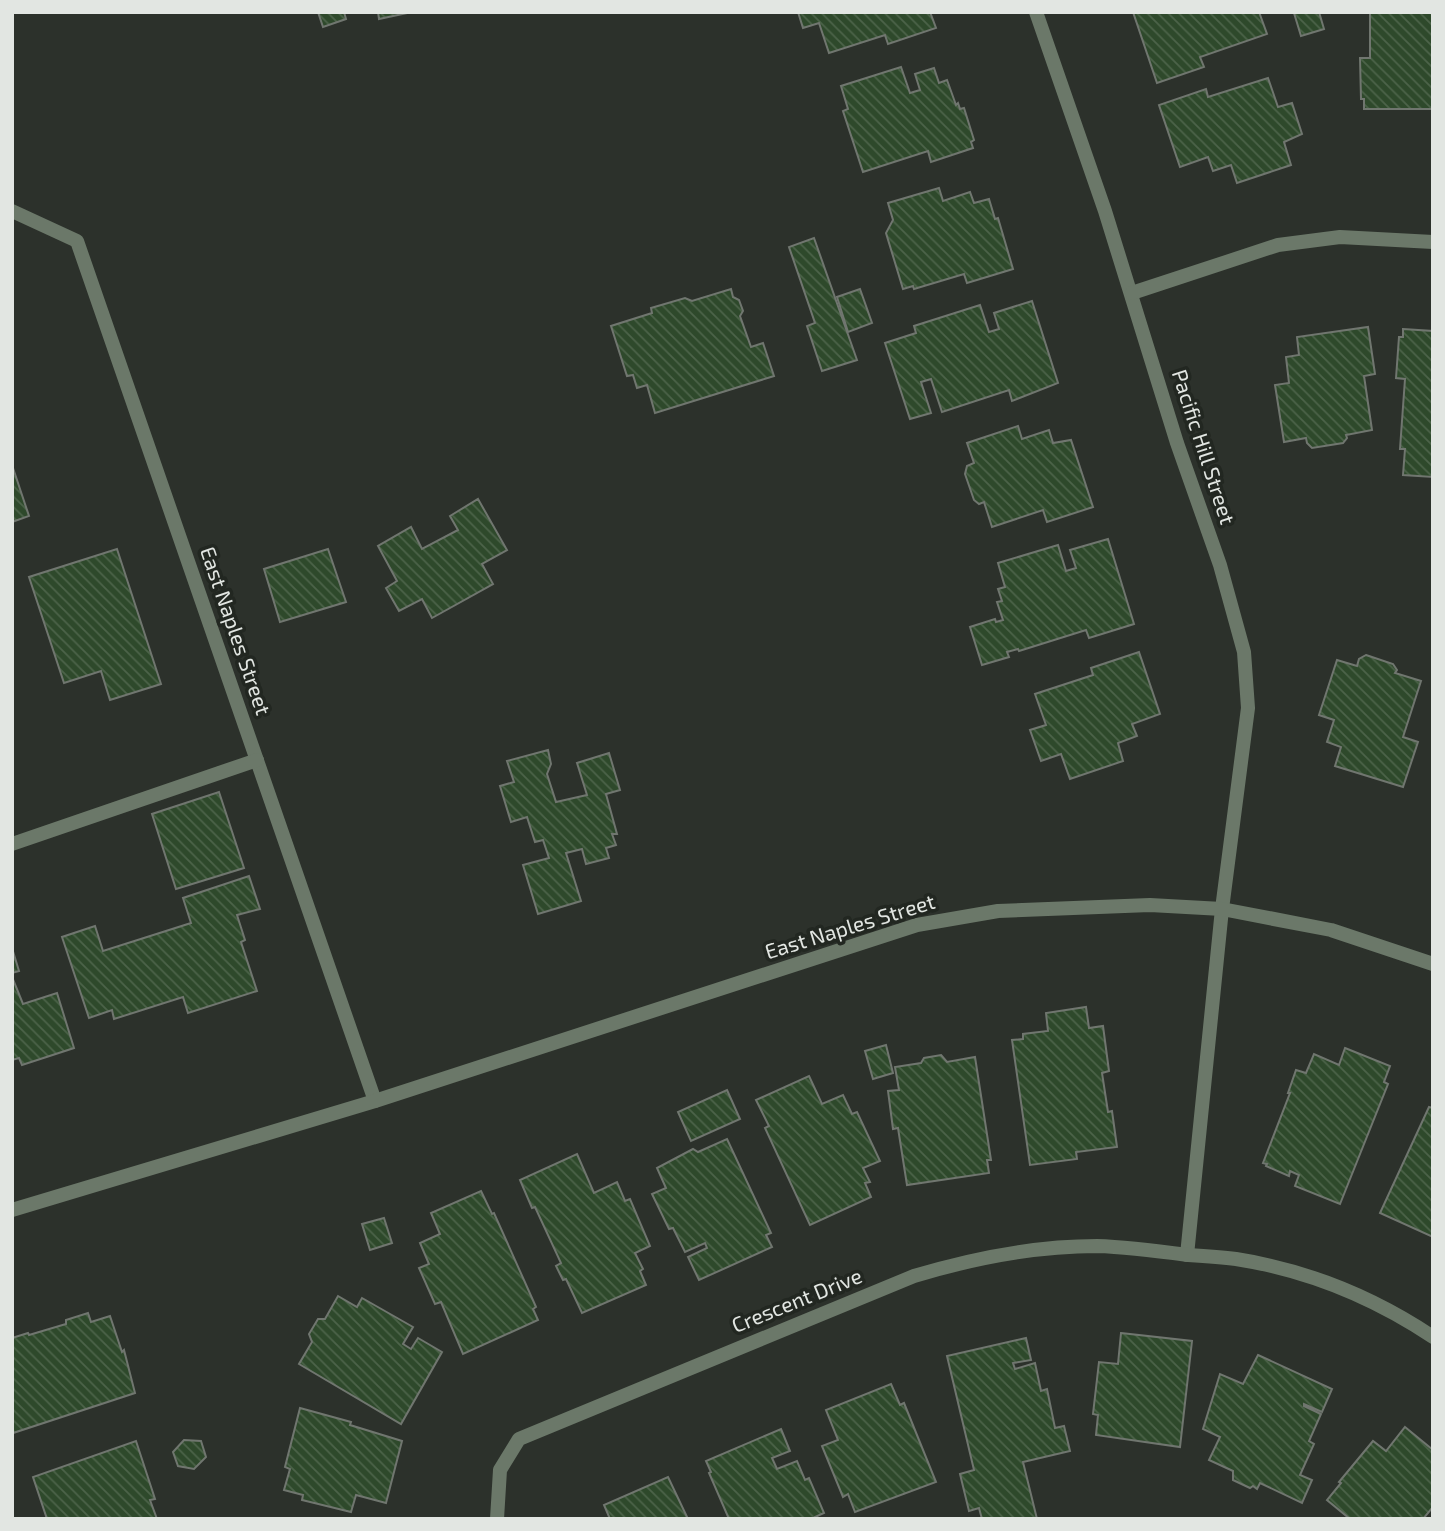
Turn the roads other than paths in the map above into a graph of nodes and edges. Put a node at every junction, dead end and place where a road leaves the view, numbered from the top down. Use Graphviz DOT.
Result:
graph roads {
  1 [pos="1036,12"];
  2 [pos="12,211"];
  3 [pos="1433,242"];
  4 [pos="1132,293"];
  5 [pos="257,760"];
  6 [pos="12,844"];
  7 [pos="1222,909"];
  8 [pos="1433,964"];
  9 [pos="375,1101"];
  10 [pos="12,1210"];
  11 [pos="1187,1255"];
  12 [pos="1433,1337"];
  13 [pos="497,1519"];
  1 -- 4 [label="street, Pacific Hill Street"];
  2 -- 5 [label="street, East Naples Street"];
  3 -- 4 [label="street"];
  4 -- 7 [label="street, Pacific Hill Street"];
  5 -- 6 [label="street"];
  5 -- 9 [label="street, East Naples Street"];
  7 -- 8 [label="street, East Naples Street"];
  7 -- 9 [label="street, East Naples Street"];
  7 -- 11 [label="street"];
  9 -- 10 [label="street, East Naples Street"];
  11 -- 12 [label="street, Crescent Drive"];
  11 -- 13 [label="street, Crescent Drive"];
}
